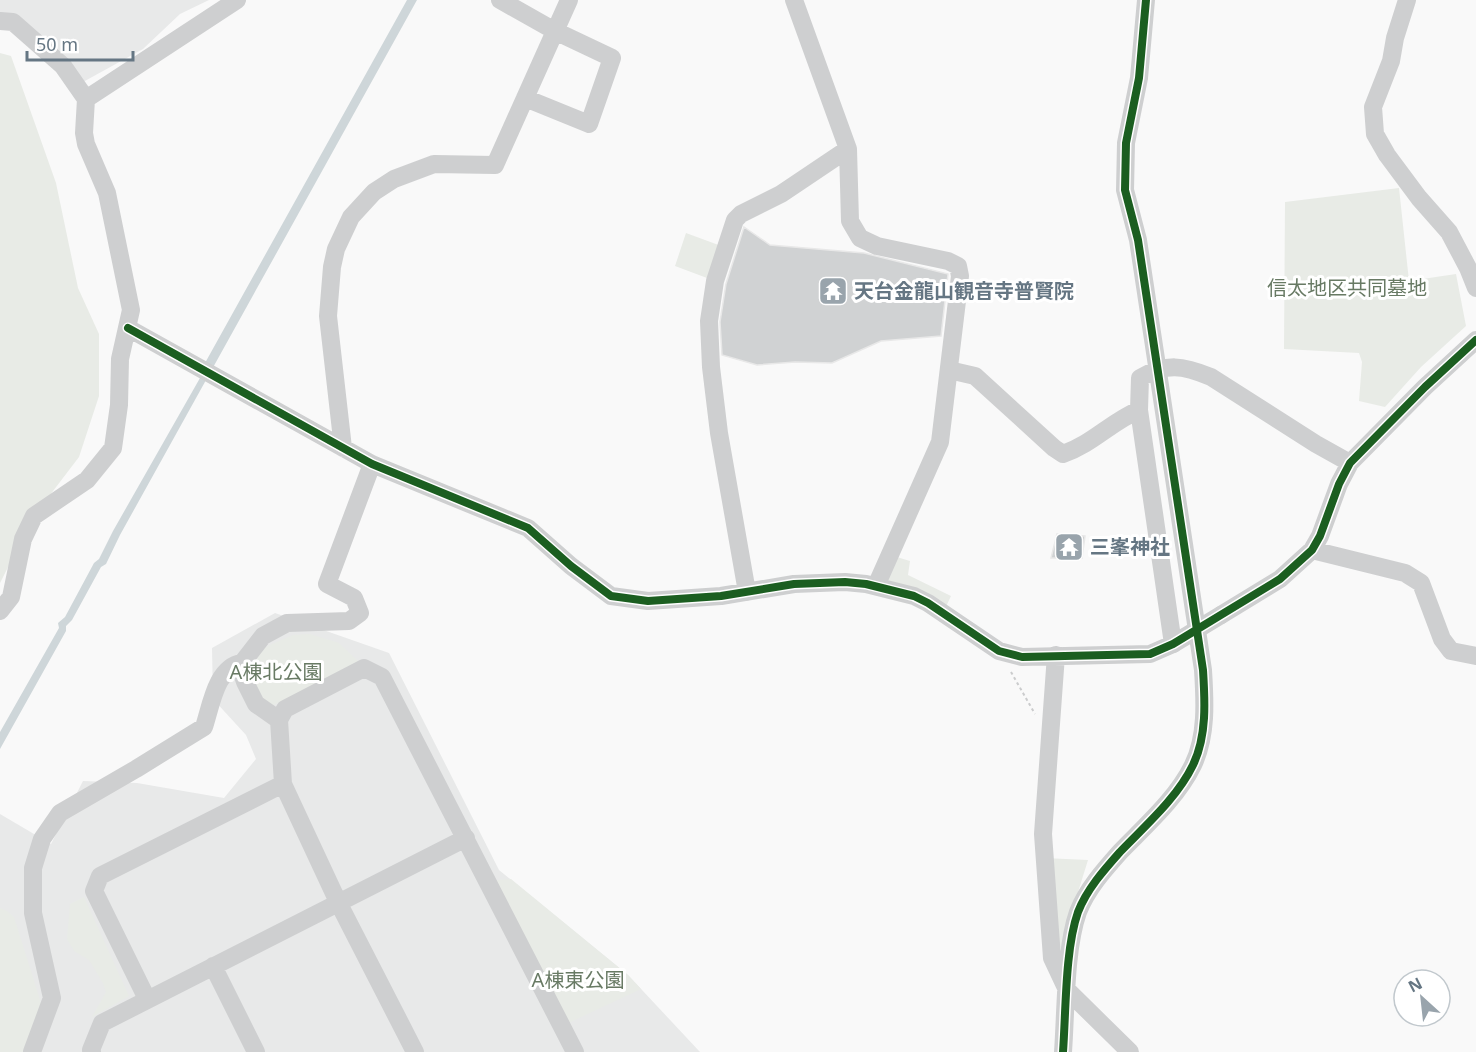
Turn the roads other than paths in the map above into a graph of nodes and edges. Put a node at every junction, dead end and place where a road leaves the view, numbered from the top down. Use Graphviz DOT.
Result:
graph roads {
  1 [pos="237,0"];
  2 [pos="501,0"];
  3 [pos="569,0"];
  4 [pos="794,0"];
  5 [pos="1146,0"];
  6 [pos="1407,0"];
  7 [pos="0,21"];
  8 [pos="555,31"];
  9 [pos="525,98"];
  10 [pos="87,99"];
  11 [pos="848,149"];
  12 [pos="1476,288"];
  13 [pos="128,328"];
  14 [pos="1476,340"];
  15 [pos="1157,369"];
  16 [pos="949,370"];
  17 [pos="1139,410"];
  18 [pos="343,448"];
  19 [pos="1350,463"];
  20 [pos="372,464"];
  21 [pos="1312,550"];
  22 [pos="876,586"];
  23 [pos="747,592"];
  24 [pos="0,611"];
  25 [pos="1173,644"];
  26 [pos="1056,656"];
  27 [pos="1476,656"];
  28 [pos="242,663"];
  29 [pos="279,720"];
  30 [pos="283,784"];
  31 [pos="466,838"];
  32 [pos="338,902"];
  33 [pos="213,966"];
  34 [pos="1067,990"];
  35 [pos="147,999"];
  36 [pos="32,1052"];
  37 [pos="92,1052"];
  38 [pos="256,1052"];
  39 [pos="414,1052"];
  40 [pos="575,1052"];
  41 [pos="1063,1052"];
  42 [pos="1130,1052"];
  1 -- 10 [label="street"];
  2 -- 8 [label="street"];
  3 -- 8 [label="street"];
  4 -- 11 [label="street"];
  5 -- 15 [label="street"];
  6 -- 12 [label="street"];
  7 -- 10 [label="street"];
  8 -- 9 [label="street"];
  8 -- 9 [label="street"];
  9 -- 18 [label="street"];
  10 -- 13 [label="street"];
  11 -- 16 [label="street"];
  11 -- 23 [label="street"];
  13 -- 18 [label="street"];
  13 -- 24 [label="street"];
  14 -- 19 [label="street"];
  15 -- 17 [label="street"];
  15 -- 19 [label="street"];
  15 -- 34 [label="street"];
  16 -- 17 [label="street"];
  16 -- 22 [label="street"];
  17 -- 25 [label="street"];
  18 -- 20 [label="street"];
  19 -- 21 [label="street"];
  20 -- 23 [label="street"];
  20 -- 28 [label="street"];
  21 -- 25 [label="street, bridge"];
  21 -- 27 [label="street"];
  22 -- 23 [label="street"];
  22 -- 26 [label="street"];
  25 -- 26 [label="street"];
  26 -- 34 [label="street"];
  28 -- 29 [label="street"];
  28 -- 36 [label="street"];
  29 -- 30 [label="street"];
  29 -- 31 [label="street"];
  30 -- 32 [label="street"];
  30 -- 35 [label="street"];
  31 -- 32 [label="street"];
  31 -- 40 [label="street"];
  32 -- 33 [label="street"];
  32 -- 39 [label="street"];
  33 -- 35 [label="street"];
  33 -- 38 [label="street"];
  34 -- 41 [label="street"];
  34 -- 42 [label="street"];
  35 -- 37 [label="street"];
}
